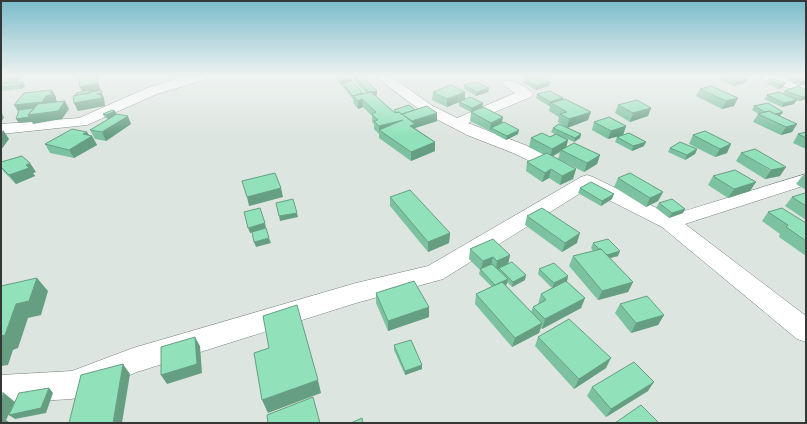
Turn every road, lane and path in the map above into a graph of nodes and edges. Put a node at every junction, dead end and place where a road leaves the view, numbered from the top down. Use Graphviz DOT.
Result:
graph roads {
  1 [pos="141,96"];
  2 [pos="411,96"];
  3 [pos="522,96"];
  4 [pos="455,123"];
  5 [pos="1,129"];
  6 [pos="806,179"];
  7 [pos="587,181"];
  8 [pos="669,222"];
  9 [pos="806,331"];
  10 [pos="1,389"];
  1 -- 5 [label="street"];
  2 -- 4 [label="street"];
  3 -- 4 [label="street"];
  4 -- 7 [label="street"];
  6 -- 8 [label="street"];
  7 -- 8 [label="street"];
  7 -- 10 [label="street"];
  8 -- 9 [label="street"];
}
